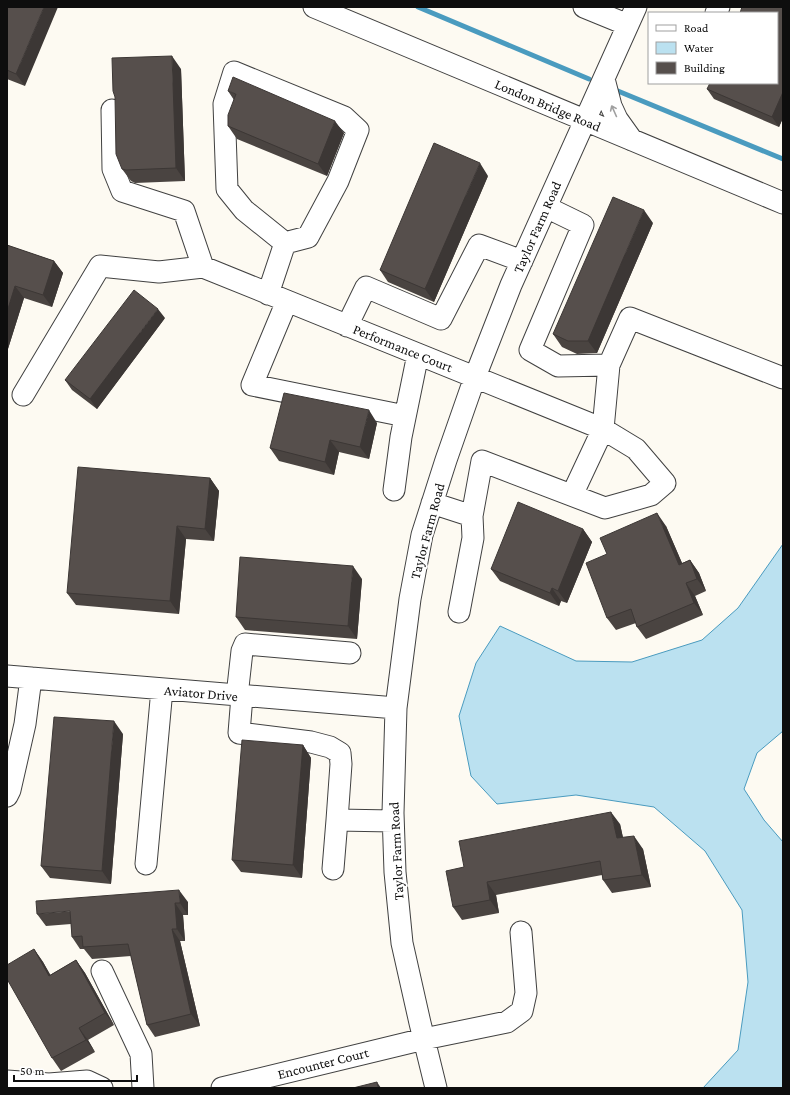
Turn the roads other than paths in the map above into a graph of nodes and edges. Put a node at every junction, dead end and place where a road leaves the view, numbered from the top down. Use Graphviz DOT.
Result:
graph roads {
  1 [pos="314,7"];
  2 [pos="584,7"];
  3 [pos="632,16"];
  4 [pos="604,79"];
  5 [pos="112,110"];
  6 [pos="585,121"];
  7 [pos="632,140"];
  8 [pos="783,202"];
  9 [pos="546,207"];
  10 [pos="285,243"];
  11 [pos="522,261"];
  12 [pos="203,267"];
  13 [pos="277,297"];
  14 [pos="347,326"];
  15 [pos="418,354"];
  16 [pos="609,365"];
  17 [pos="475,378"];
  18 [pos="783,378"];
  19 [pos="23,395"];
  20 [pos="406,416"];
  21 [pos="603,429"];
  22 [pos="394,490"];
  23 [pos="572,495"];
  24 [pos="432,503"];
  25 [pos="472,516"];
  26 [pos="459,612"];
  27 [pos="350,653"];
  28 [pos="7,676"];
  29 [pos="31,678"];
  30 [pos="162,690"];
  31 [pos="239,696"];
  32 [pos="396,708"];
  33 [pos="7,796"];
  34 [pos="337,820"];
  35 [pos="393,822"];
  36 [pos="146,864"];
  37 [pos="333,869"];
  38 [pos="521,932"];
  39 [pos="102,971"];
  40 [pos="424,1039"];
  41 [pos="7,1080"];
  42 [pos="102,1088"];
  43 [pos="143,1088"];
  44 [pos="222,1088"];
  45 [pos="436,1088"];
  1 -- 6 [label="street, London Bridge Road"];
  2 -- 3 [label="street"];
  3 -- 4 [label="street, Taylor Farm Road"];
  4 -- 6 [label="street, Taylor Farm Road"];
  7 -- 4 [label="street, one-way"];
  5 -- 12 [label="street"];
  6 -- 7 [label="street, London Bridge Road"];
  6 -- 9 [label="street, Taylor Farm Road"];
  7 -- 8 [label="street, London Bridge Road"];
  9 -- 11 [label="street, Taylor Farm Road"];
  9 -- 16 [label="street"];
  10 -- 10 [label="street"];
  10 -- 13 [label="street"];
  11 -- 14 [label="street"];
  11 -- 17 [label="street, Taylor Farm Road"];
  12 -- 13 [label="street, Performance Court"];
  12 -- 19 [label="street"];
  13 -- 14 [label="street, Performance Court"];
  13 -- 20 [label="street"];
  14 -- 15 [label="street, Performance Court"];
  15 -- 17 [label="street, Performance Court"];
  15 -- 20 [label="street"];
  16 -- 18 [label="street"];
  16 -- 21 [label="street"];
  17 -- 21 [label="street, Performance Court"];
  17 -- 24 [label="street, Taylor Farm Road"];
  20 -- 22 [label="street"];
  21 -- 23 [label="street"];
  21 -- 23 [label="street, Performance Court"];
  23 -- 25 [label="street"];
  24 -- 25 [label="street"];
  24 -- 32 [label="street, Taylor Farm Road"];
  25 -- 26 [label="street"];
  27 -- 31 [label="street"];
  28 -- 29 [label="street, Aviator Drive"];
  29 -- 30 [label="street, Aviator Drive"];
  29 -- 33 [label="street"];
  30 -- 31 [label="street, Aviator Drive"];
  30 -- 36 [label="street"];
  31 -- 32 [label="street, Aviator Drive"];
  31 -- 34 [label="street"];
  32 -- 35 [label="street, Taylor Farm Road"];
  34 -- 35 [label="street"];
  34 -- 37 [label="street"];
  35 -- 40 [label="street, Taylor Farm Road"];
  38 -- 40 [label="street, Encounter Court"];
  39 -- 43 [label="street"];
  40 -- 44 [label="street, Encounter Court"];
  40 -- 45 [label="street, Taylor Farm Road"];
  41 -- 42 [label="street"];
}
